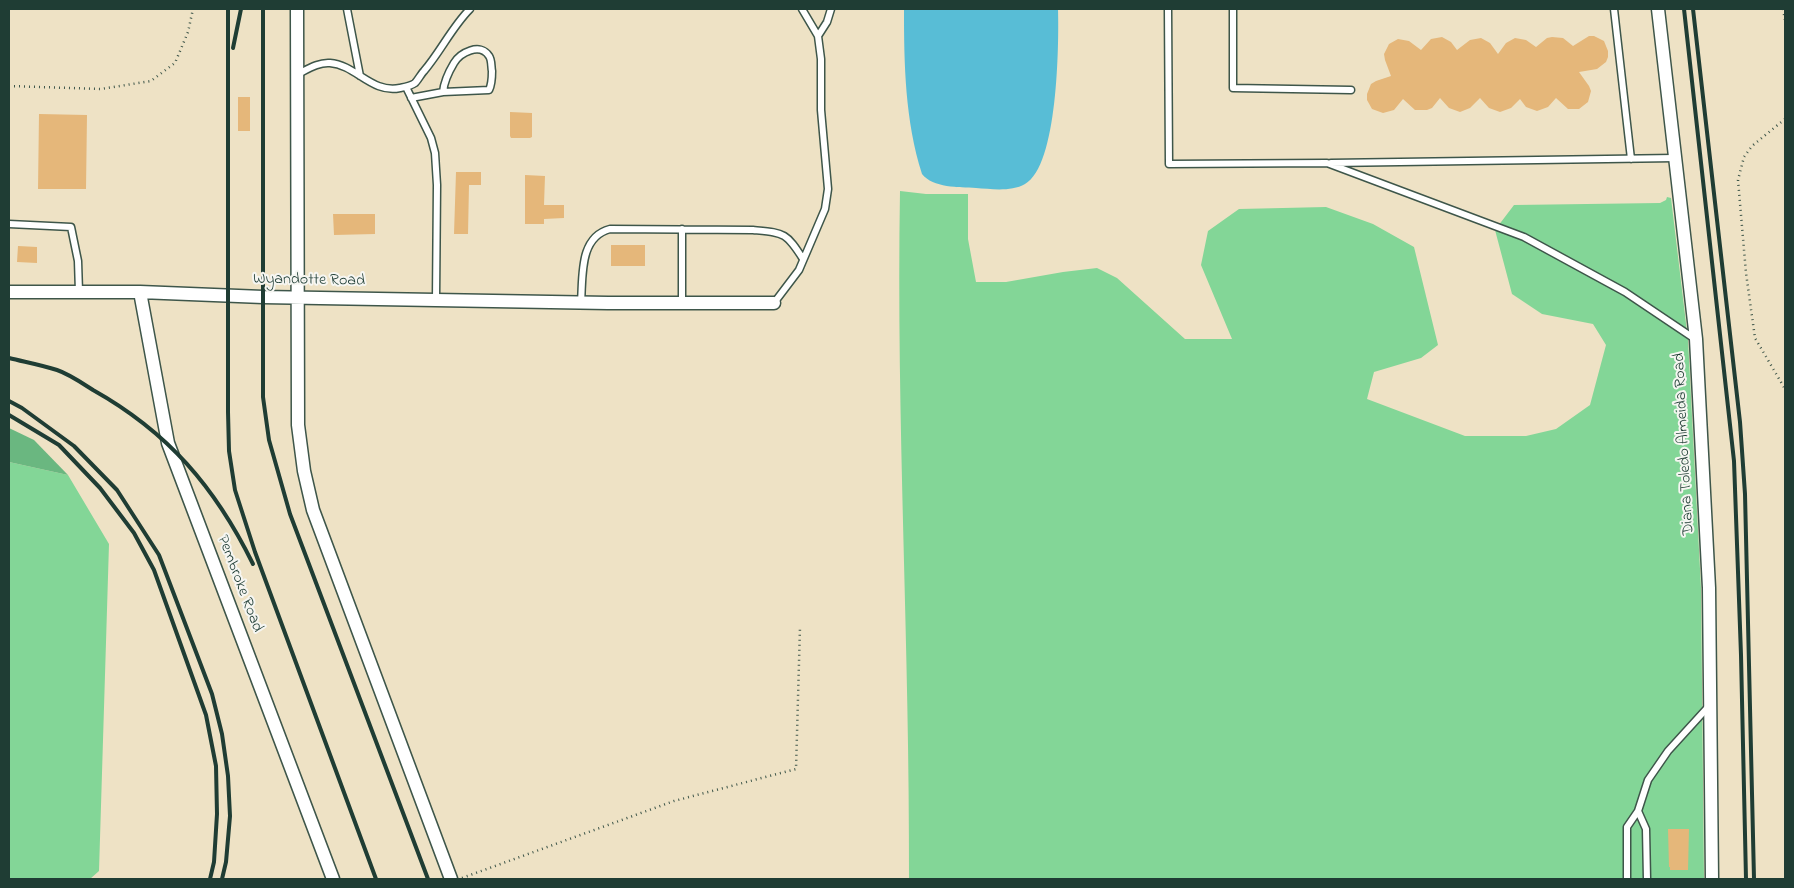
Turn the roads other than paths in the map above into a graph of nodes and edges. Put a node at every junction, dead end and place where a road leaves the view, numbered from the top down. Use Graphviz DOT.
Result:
graph roads {
  1 [pos="297,9"];
  2 [pos="347,9"];
  3 [pos="470,9"];
  4 [pos="802,9"];
  5 [pos="831,9"];
  6 [pos="1168,9"];
  7 [pos="1233,9"];
  8 [pos="1614,9"];
  9 [pos="1658,9"];
  10 [pos="818,36"];
  11 [pos="298,74"];
  12 [pos="360,76"];
  13 [pos="406,87"];
  14 [pos="1350,90"];
  15 [pos="443,92"];
  16 [pos="411,98"];
  17 [pos="1675,158"];
  18 [pos="1630,159"];
  19 [pos="1327,163"];
  20 [pos="9,224"];
  21 [pos="682,229"];
  22 [pos="803,259"];
  23 [pos="9,292"];
  24 [pos="79,292"];
  25 [pos="140,292"];
  26 [pos="299,297"];
  27 [pos="436,300"];
  28 [pos="581,302"];
  29 [pos="774,302"];
  30 [pos="682,303"];
  31 [pos="1696,339"];
  32 [pos="1710,705"];
  33 [pos="1638,810"];
  34 [pos="333,879"];
  35 [pos="451,879"];
  36 [pos="1627,879"];
  37 [pos="1646,879"];
  38 [pos="1712,879"];
  1 -- 11 [label="street"];
  2 -- 12 [label="lane"];
  3 -- 13 [label="lane"];
  4 -- 10 [label="lane"];
  5 -- 10 [label="lane"];
  6 -- 19 [label="lane"];
  7 -- 14 [label="lane"];
  8 -- 18 [label="lane"];
  9 -- 17 [label="street, Diana Toledo Almeida Road"];
  10 -- 22 [label="lane"];
  11 -- 12 [label="lane"];
  11 -- 26 [label="street"];
  12 -- 13 [label="lane"];
  13 -- 16 [label="lane"];
  15 -- 15 [label="lane"];
  15 -- 16 [label="lane"];
  16 -- 27 [label="lane"];
  17 -- 18 [label="lane"];
  17 -- 31 [label="street, Diana Toledo Almeida Road"];
  18 -- 19 [label="lane"];
  19 -- 31 [label="lane"];
  20 -- 24 [label="lane"];
  21 -- 22 [label="lane"];
  21 -- 28 [label="lane"];
  21 -- 30 [label="lane"];
  22 -- 29 [label="lane"];
  23 -- 24 [label="street, Wyandotte Road"];
  24 -- 25 [label="street, Wyandotte Road"];
  25 -- 26 [label="street, Wyandotte Road"];
  25 -- 34 [label="street, Pembroke Road"];
  26 -- 27 [label="street, Wyandotte Road"];
  26 -- 35 [label="street"];
  27 -- 28 [label="street, Wyandotte Road"];
  28 -- 30 [label="street, Wyandotte Road"];
  29 -- 30 [label="street, Wyandotte Road"];
  31 -- 32 [label="street, Diana Toledo Almeida Road"];
  32 -- 33 [label="lane"];
  32 -- 38 [label="street, Diana Toledo Almeida Road"];
  33 -- 36 [label="lane"];
  33 -- 37 [label="lane"];
}
